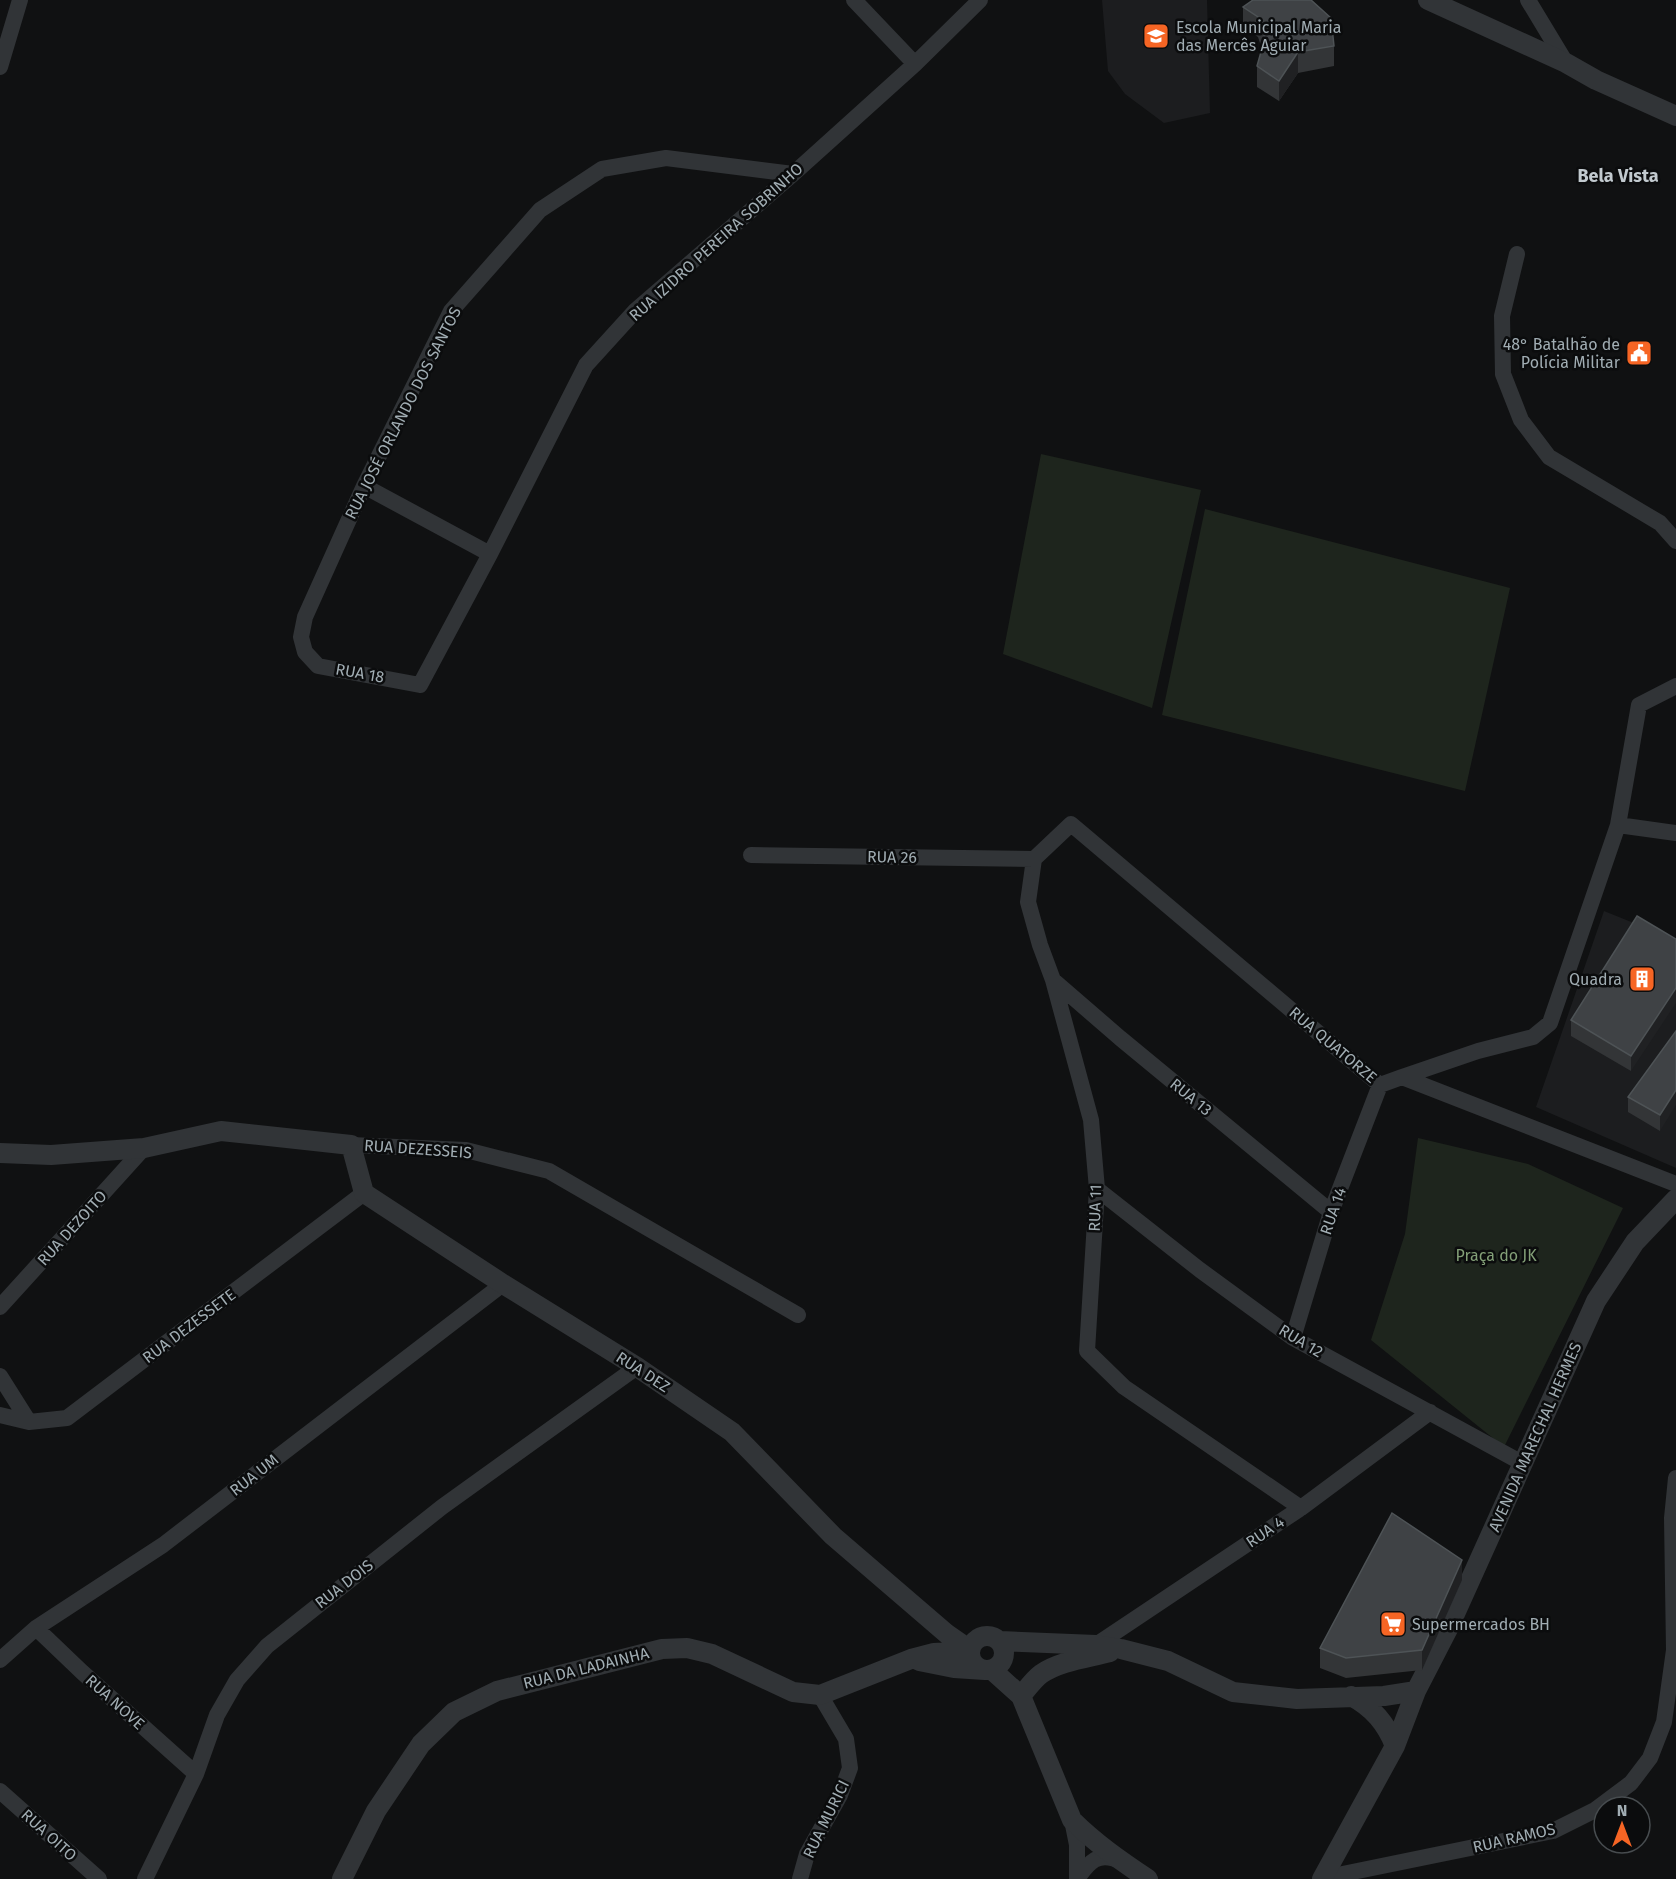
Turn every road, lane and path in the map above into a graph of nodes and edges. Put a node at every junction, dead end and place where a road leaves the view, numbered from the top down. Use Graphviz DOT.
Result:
graph roads {
  1 [pos="20,0"];
  2 [pos="854,0"];
  3 [pos="980,0"];
  4 [pos="1428,0"];
  5 [pos="1528,0"];
  6 [pos="1566,63"];
  7 [pos="915,64"];
  8 [pos="0,67"];
  9 [pos="1676,116"];
  10 [pos="793,174"];
  11 [pos="1517,254"];
  12 [pos="364,486"];
  13 [pos="1676,541"];
  14 [pos="490,554"];
  15 [pos="305,652"];
  16 [pos="420,685"];
  17 [pos="1676,686"];
  18 [pos="1618,825"];
  19 [pos="1676,833"];
  20 [pos="751,855"];
  21 [pos="1034,859"];
  22 [pos="1053,980"];
  23 [pos="1402,1077"];
  24 [pos="1380,1085"];
  25 [pos="351,1145"];
  26 [pos="144,1148"];
  27 [pos="0,1153"];
  28 [pos="1676,1184"];
  29 [pos="1097,1190"];
  30 [pos="364,1193"];
  31 [pos="1676,1198"];
  32 [pos="1331,1212"];
  33 [pos="503,1284"];
  34 [pos="0,1307"];
  35 [pos="798,1315"];
  36 [pos="1293,1338"];
  37 [pos="637,1367"];
  38 [pos="0,1376"];
  39 [pos="1430,1412"];
  40 [pos="0,1415"];
  41 [pos="29,1422"];
  42 [pos="1524,1464"];
  43 [pos="1676,1478"];
  44 [pos="1301,1509"];
  45 [pos="36,1628"];
  46 [pos="1000,1641"];
  47 [pos="1096,1645"];
  48 [pos="973,1648"];
  49 [pos="1121,1649"];
  50 [pos="911,1659"];
  51 [pos="0,1660"];
  52 [pos="989,1670"];
  53 [pos="1416,1691"];
  54 [pos="820,1695"];
  55 [pos="1021,1696"];
  56 [pos="1351,1696"];
  57 [pos="1395,1746"];
  58 [pos="196,1774"];
  59 [pos="0,1791"];
  60 [pos="1072,1820"];
  61 [pos="1120,1861"];
  62 [pos="99,1879"];
  63 [pos="145,1879"];
  64 [pos="342,1879"];
  65 [pos="800,1879"];
  66 [pos="1077,1879"];
  67 [pos="1148,1879"];
  68 [pos="1323,1879"];
  1 -- 8 [label="street"];
  2 -- 7 [label="street"];
  3 -- 7 [label="street, RUA IZIDRO PEREIRA SOBRINHO"];
  4 -- 6 [label="street"];
  5 -- 6 [label="street"];
  6 -- 9 [label="street"];
  7 -- 10 [label="street, RUA IZIDRO PEREIRA SOBRINHO"];
  10 -- 12 [label="street, RUA JOSÉ ORLANDO DOS SANTOS"];
  10 -- 14 [label="street, RUA IZIDRO PEREIRA SOBRINHO"];
  11 -- 13 [label="street"];
  12 -- 14 [label="street"];
  12 -- 15 [label="street, RUA JOSÉ ORLANDO DOS SANTOS"];
  14 -- 16 [label="street, RUA IZIDRO PEREIRA SOBRINHO"];
  15 -- 16 [label="street, RUA 18"];
  17 -- 18 [label="street"];
  18 -- 19 [label="street"];
  18 -- 23 [label="street"];
  20 -- 21 [label="street, RUA 26"];
  21 -- 22 [label="street, RUA 11"];
  21 -- 24 [label="street, RUA QUATORZE"];
  22 -- 29 [label="street, RUA 11"];
  22 -- 32 [label="street, RUA 13"];
  23 -- 24 [label="street, RUA QUATORZE"];
  23 -- 28 [label="street, RUA QUATORZE"];
  24 -- 32 [label="street, RUA 14"];
  25 -- 26 [label="street, RUA DEZESSEIS"];
  25 -- 30 [label="street"];
  25 -- 35 [label="street, RUA DEZESSEIS"];
  26 -- 27 [label="street, RUA DEZESSEIS"];
  26 -- 34 [label="street, RUA DEZOITO"];
  29 -- 36 [label="street, RUA 12"];
  29 -- 44 [label="street, RUA 11"];
  30 -- 33 [label="street, RUA DEZ"];
  30 -- 41 [label="street, RUA DEZESSETE"];
  31 -- 42 [label="street, AVENIDA MARECHAL HERMES"];
  32 -- 36 [label="street, RUA 14"];
  33 -- 37 [label="street, RUA DEZ"];
  33 -- 45 [label="street, RUA UM"];
  36 -- 39 [label="street, RUA 12"];
  37 -- 48 [label="street, RUA DEZ"];
  37 -- 58 [label="street, RUA DOIS"];
  38 -- 41 [label="street"];
  39 -- 42 [label="street, RUA 12"];
  39 -- 44 [label="street, RUA 4"];
  40 -- 41 [label="street, RUA DEZESSETE"];
  42 -- 53 [label="street, AVENIDA MARECHAL HERMES"];
  43 -- 68 [label="street, RUA RAMOS"];
  44 -- 47 [label="street, RUA 4"];
  45 -- 51 [label="street, RUA UM"];
  45 -- 58 [label="street, RUA NOVE"];
  46 -- 47 [label="street"];
  46 -- 48 [label="street"];
  46 -- 52 [label="street"];
  47 -- 49 [label="street"];
  48 -- 50 [label="street, RUA DA LADAINHA"];
  48 -- 52 [label="street"];
  49 -- 55 [label="street"];
  49 -- 56 [label="street"];
  50 -- 52 [label="street"];
  50 -- 54 [label="street, RUA DA LADAINHA"];
  52 -- 55 [label="street"];
  53 -- 56 [label="street"];
  53 -- 57 [label="street, AVENIDA MARECHAL HERMES"];
  54 -- 64 [label="street, RUA DA LADAINHA"];
  54 -- 65 [label="street, RUA MURICI"];
  55 -- 60 [label="street"];
  56 -- 57 [label="street"];
  57 -- 68 [label="street, AVENIDA MARECHAL HERMES"];
  58 -- 63 [label="street, RUA DOIS"];
  59 -- 62 [label="street, RUA OITO"];
  60 -- 61 [label="street"];
  60 -- 66 [label="street"];
  61 -- 66 [label="street"];
  61 -- 67 [label="street"];
}
